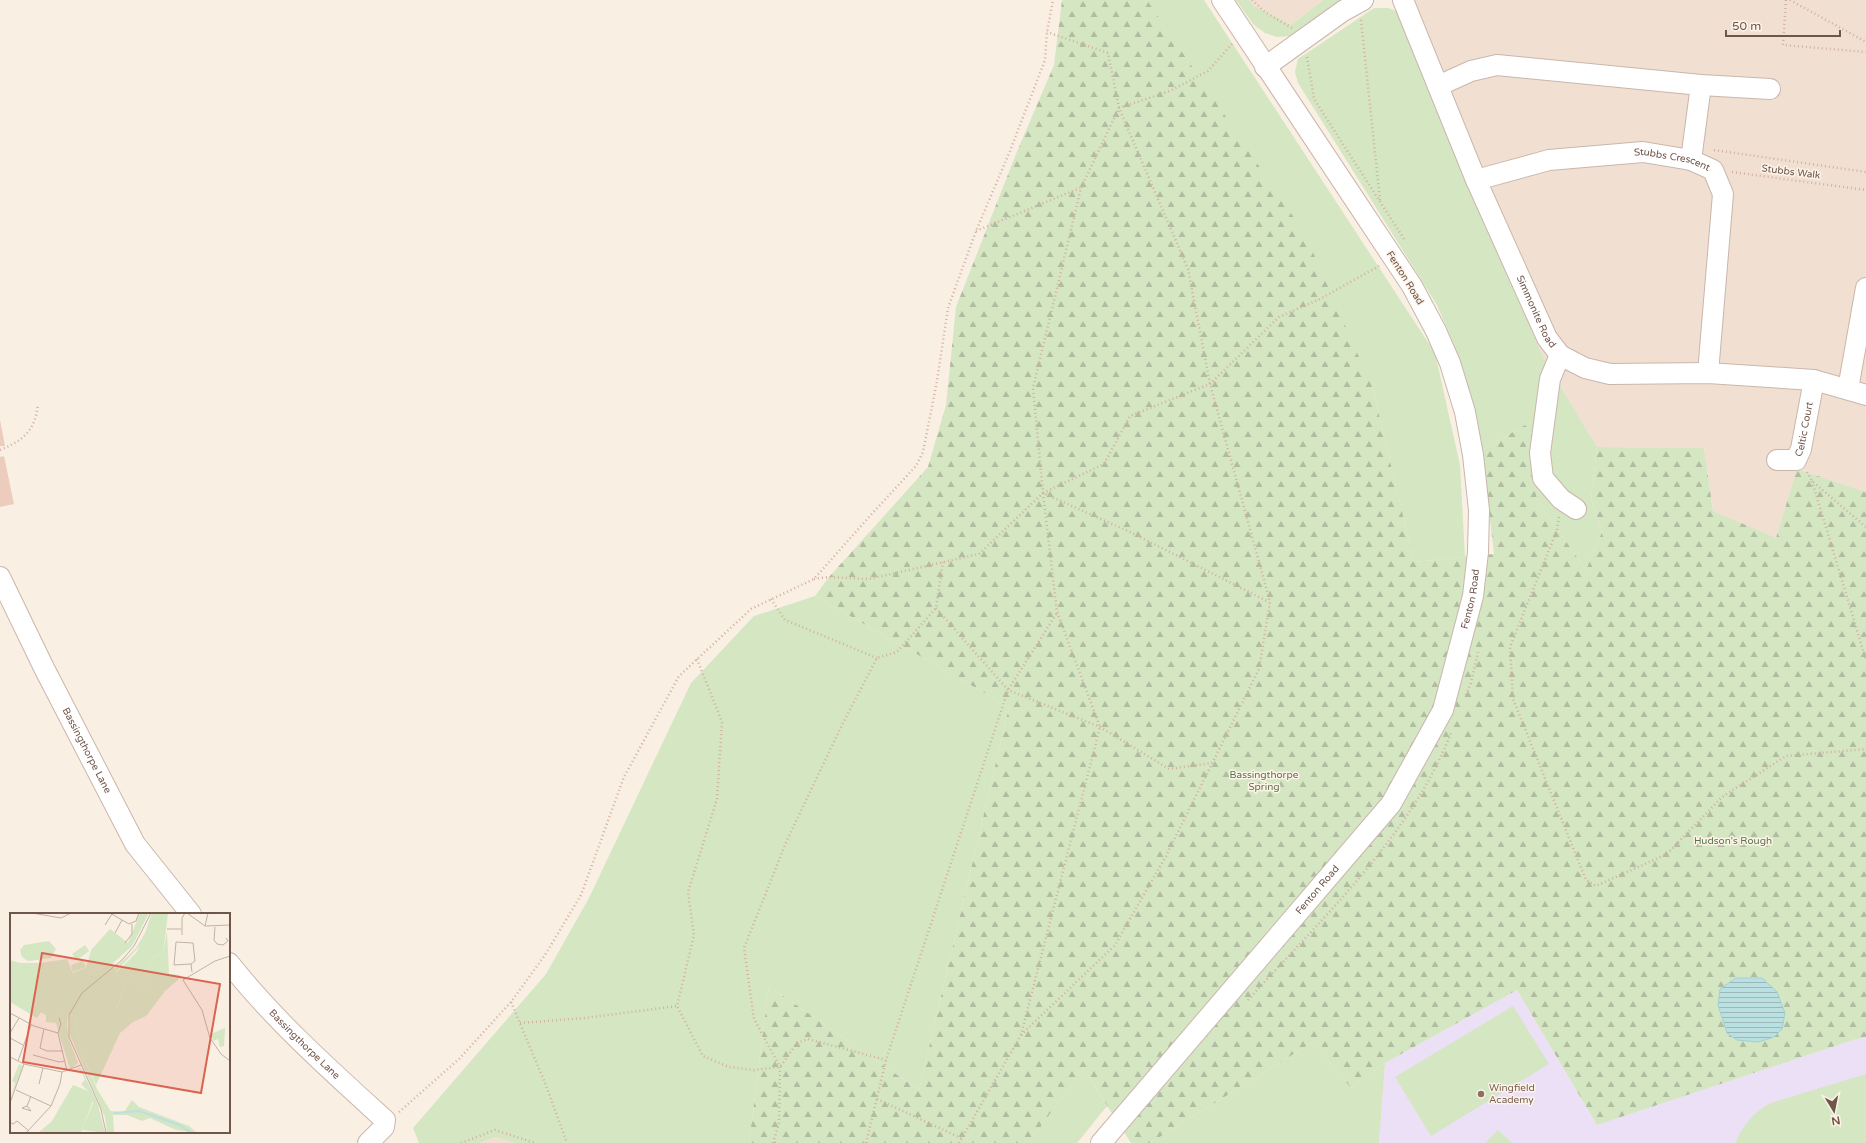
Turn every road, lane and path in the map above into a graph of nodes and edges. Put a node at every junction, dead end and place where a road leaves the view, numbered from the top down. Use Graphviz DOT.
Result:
graph roads {
  1 [pos="1053,0"];
  2 [pos="1222,0"];
  3 [pos="1252,0"];
  4 [pos="1403,0"];
  5 [pos="1786,0"];
  6 [pos="1790,0"];
  7 [pos="1363,7"];
  8 [pos="1047,32"];
  9 [pos="1242,32"];
  10 [pos="1304,39"];
  11 [pos="1866,42"];
  12 [pos="1866,52"];
  13 [pos="1265,67"];
  14 [pos="1701,85"];
  15 [pos="1438,86"];
  16 [pos="1770,89"];
  17 [pos="1119,108"];
  18 [pos="1692,154"];
  19 [pos="1713,170"];
  20 [pos="1866,172"];
  21 [pos="1476,180"];
  22 [pos="1081,188"];
  23 [pos="1866,190"];
  24 [pos="1380,202"];
  25 [pos="1380,209"];
  26 [pos="976,231"];
  27 [pos="1404,240"];
  28 [pos="1392,258"];
  29 [pos="1866,288"];
  30 [pos="1560,355"];
  31 [pos="1708,373"];
  32 [pos="1814,380"];
  33 [pos="1210,384"];
  34 [pos="1857,392"];
  35 [pos="38,404"];
  36 [pos="0,450"];
  37 [pos="1787,460"];
  38 [pos="1812,481"];
  39 [pos="1043,493"];
  40 [pos="1569,504"];
  41 [pos="1866,527"];
  42 [pos="943,562"];
  43 [pos="0,577"];
  44 [pos="814,579"];
  45 [pos="771,599"];
  46 [pos="1270,602"];
  47 [pos="936,608"];
  48 [pos="1057,612"];
  49 [pos="1479,648"];
  50 [pos="877,658"];
  51 [pos="697,659"];
  52 [pos="1866,660"];
  53 [pos="1008,690"];
  54 [pos="1466,697"];
  55 [pos="1100,727"];
  56 [pos="1452,731"];
  57 [pos="1866,749"];
  58 [pos="1212,763"];
  59 [pos="190,913"];
  60 [pos="230,963"];
  61 [pos="511,1002"];
  62 [pos="1246,1003"];
  63 [pos="677,1006"];
  64 [pos="520,1023"];
  65 [pos="1021,1035"];
  66 [pos="886,1060"];
  67 [pos="780,1067"];
  68 [pos="877,1100"];
  69 [pos="385,1120"];
  70 [pos="962,1138"];
  71 [pos="368,1143"];
  72 [pos="462,1143"];
  73 [pos="535,1143"];
  74 [pos="567,1143"];
  75 [pos="774,1143"];
  76 [pos="866,1143"];
  77 [pos="959,1143"];
  78 [pos="1101,1143"];
  1 -- 8 [label="path"];
  2 -- 9 [label="street, Fenton Road"];
  3 -- 10 [label="path"];
  4 -- 15 [label="street, Simmonite Road"];
  5 -- 12 [label="path"];
  6 -- 11 [label="path"];
  7 -- 10 [label="street"];
  7 -- 24 [label="path"];
  8 -- 17 [label="path"];
  8 -- 26 [label="path"];
  9 -- 13 [label="street, Fenton Road"];
  9 -- 17 [label="path"];
  10 -- 13 [label="street"];
  10 -- 24 [label="path"];
  13 -- 28 [label="street, Fenton Road"];
  14 -- 15 [label="street"];
  14 -- 16 [label="street"];
  14 -- 18 [label="street"];
  15 -- 21 [label="street, Simmonite Road"];
  17 -- 22 [label="path"];
  17 -- 33 [label="path"];
  18 -- 19 [label="street, Stubbs Crescent"];
  18 -- 20 [label="path"];
  18 -- 21 [label="street, Stubbs Crescent"];
  19 -- 23 [label="path, Stubbs Walk"];
  19 -- 31 [label="street, Stubbs Crescent"];
  21 -- 30 [label="street, Simmonite Road"];
  22 -- 26 [label="path"];
  22 -- 39 [label="path"];
  24 -- 25 [label="path"];
  24 -- 27 [label="path"];
  26 -- 44 [label="path"];
  28 -- 33 [label="path"];
  28 -- 78 [label="street, Fenton Road"];
  29 -- 34 [label="street"];
  30 -- 31 [label="street, Simmonite Road"];
  30 -- 40 [label="street"];
  31 -- 32 [label="street, Simmonite Road"];
  32 -- 34 [label="street, Simmonite Road"];
  32 -- 37 [label="street, Celtic Court"];
  33 -- 39 [label="path"];
  33 -- 46 [label="path"];
  35 -- 36 [label="path"];
  37 -- 38 [label="path"];
  38 -- 41 [label="path"];
  38 -- 52 [label="path"];
  39 -- 42 [label="path"];
  39 -- 46 [label="path"];
  39 -- 48 [label="path"];
  40 -- 57 [label="path"];
  42 -- 44 [label="path"];
  42 -- 47 [label="path"];
  43 -- 59 [label="street, Bassingthorpe Lane"];
  44 -- 45 [label="path"];
  45 -- 50 [label="path"];
  45 -- 51 [label="path"];
  46 -- 58 [label="path"];
  47 -- 50 [label="path"];
  47 -- 53 [label="path"];
  48 -- 53 [label="path"];
  48 -- 55 [label="path"];
  49 -- 54 [label="path"];
  50 -- 67 [label="path"];
  51 -- 61 [label="path"];
  51 -- 63 [label="path"];
  53 -- 55 [label="path"];
  53 -- 66 [label="path"];
  55 -- 58 [label="path"];
  55 -- 65 [label="path"];
  56 -- 62 [label="path"];
  58 -- 65 [label="path"];
  60 -- 69 [label="street, Bassingthorpe Lane"];
  61 -- 64 [label="path"];
  61 -- 69 [label="path"];
  63 -- 64 [label="path"];
  63 -- 67 [label="path"];
  64 -- 74 [label="path"];
  65 -- 70 [label="path"];
  66 -- 67 [label="path"];
  66 -- 68 [label="path"];
  67 -- 75 [label="path"];
  68 -- 70 [label="path"];
  68 -- 76 [label="path"];
  69 -- 71 [label="street"];
  70 -- 77 [label="path"];
  72 -- 73 [label="path"];
}
